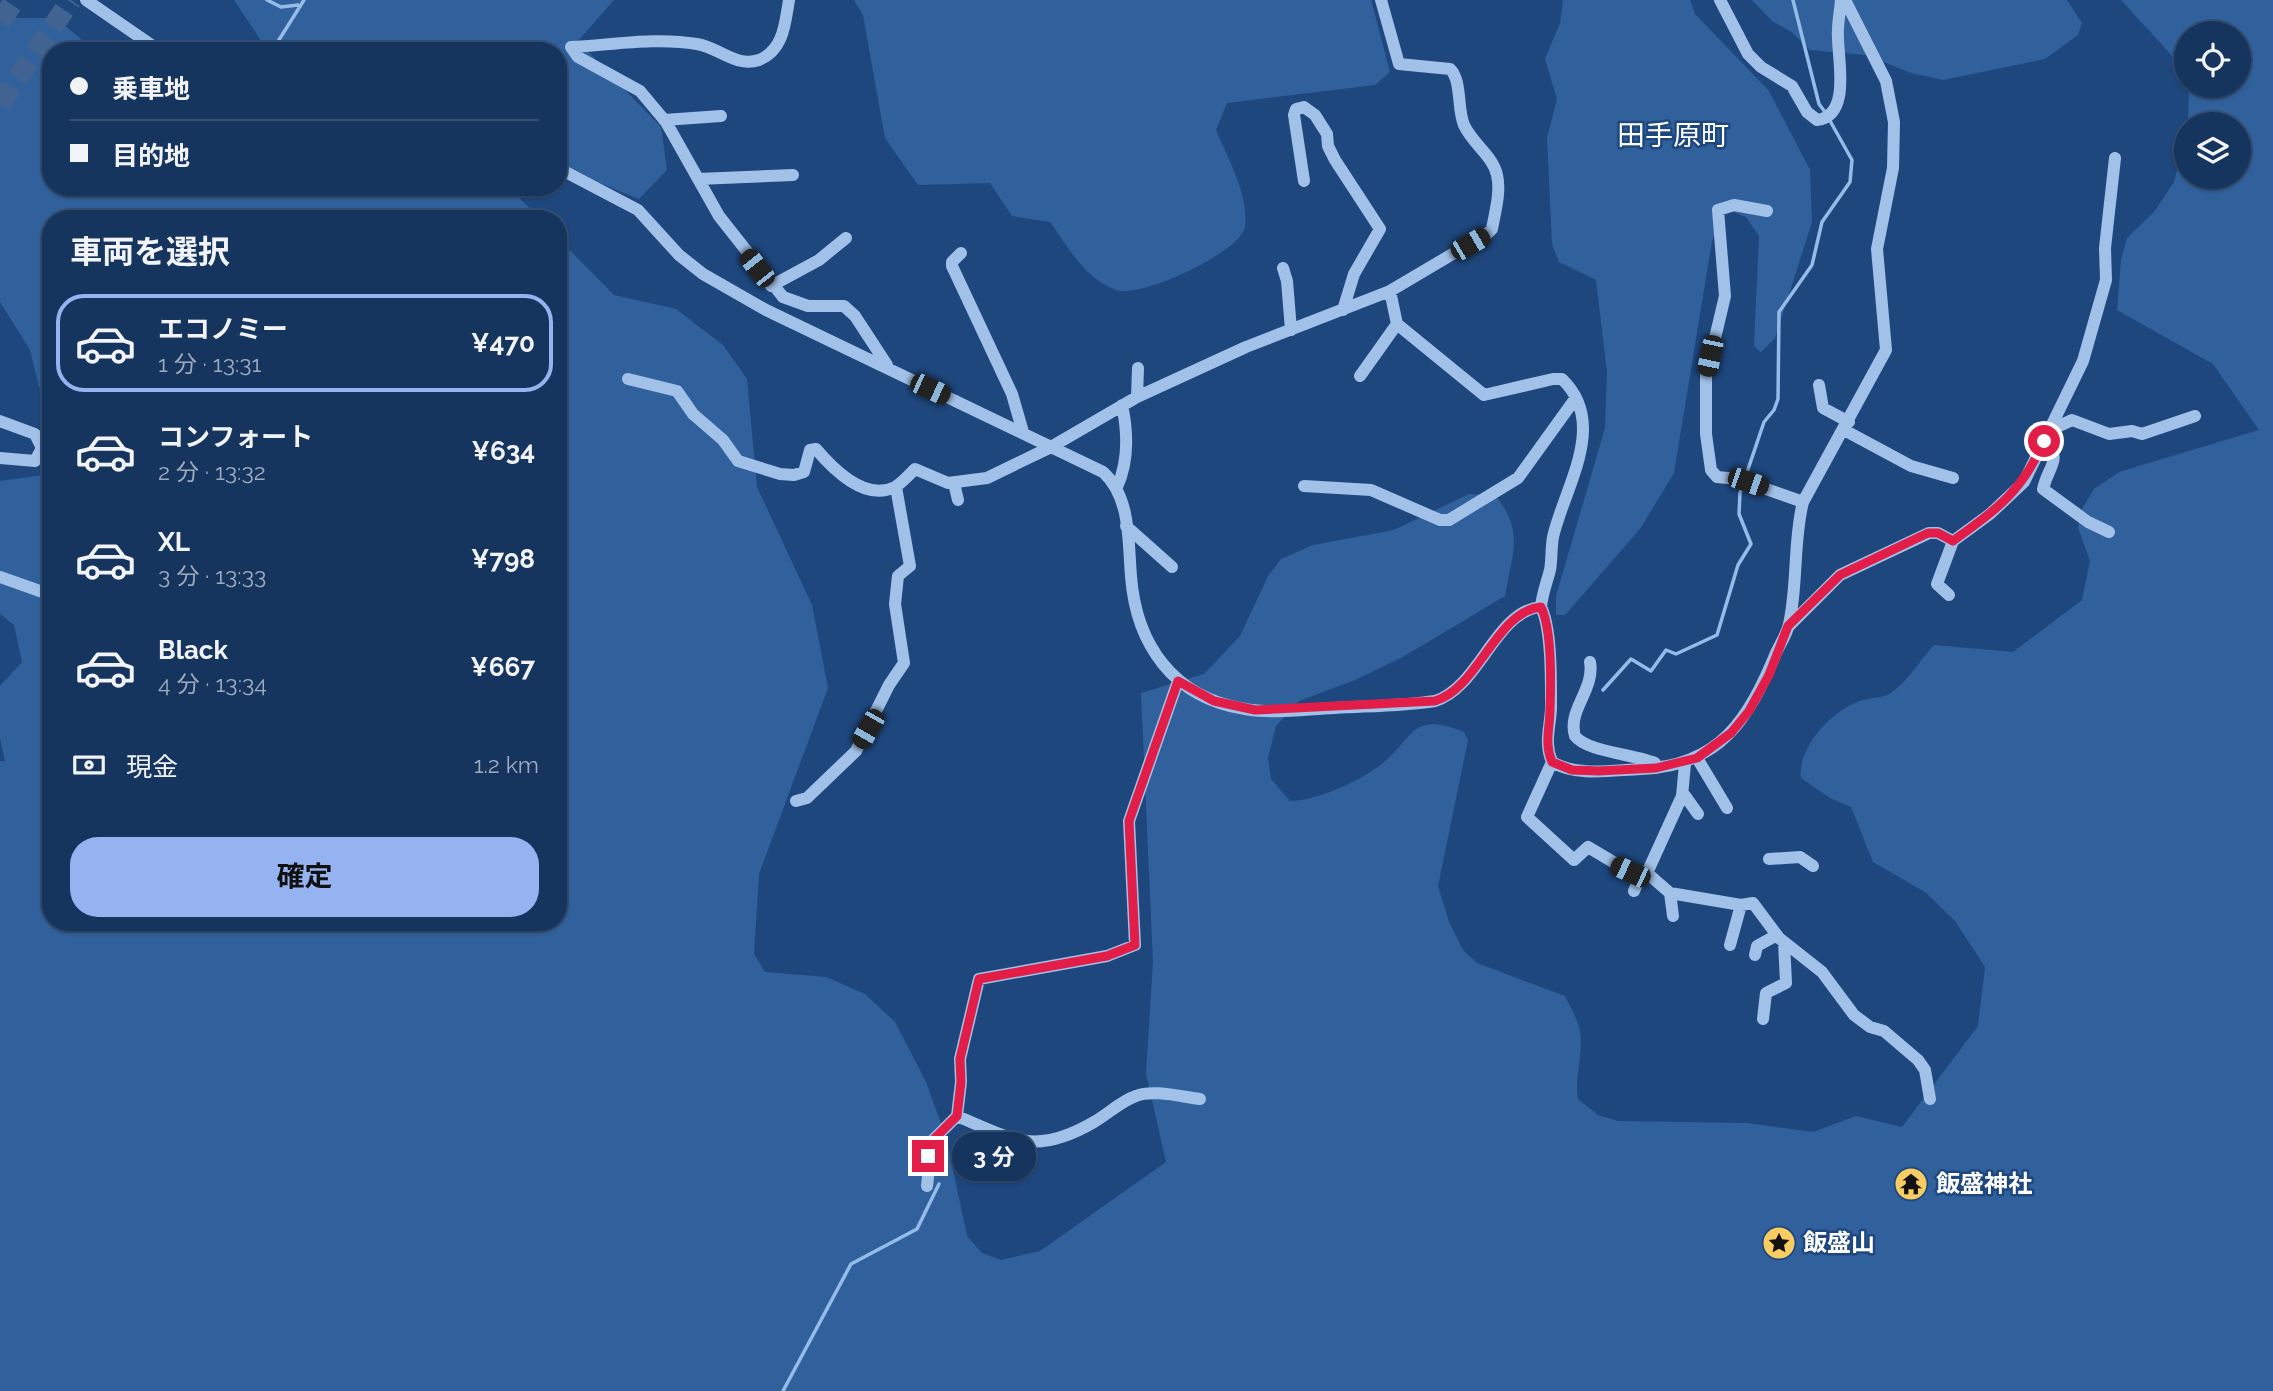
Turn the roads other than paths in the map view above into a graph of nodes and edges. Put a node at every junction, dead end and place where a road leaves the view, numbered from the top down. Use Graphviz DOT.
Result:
graph roads {
  1 [pos="86,0"];
  2 [pos="789,0"];
  3 [pos="1381,0"];
  4 [pos="1720,0"];
  5 [pos="1843,0"];
  6 [pos="147,42"];
  7 [pos="721,116"];
  8 [pos="664,120"];
  9 [pos="2115,158"];
  10 [pos="567,173"];
  11 [pos="793,175"];
  12 [pos="698,179"];
  13 [pos="1304,181"];
  14 [pos="1767,211"];
  15 [pos="846,238"];
  16 [pos="961,253"];
  17 [pos="1283,268"];
  18 [pos="771,286"];
  19 [pos="1390,291"];
  20 [pos="1343,310"];
  21 [pos="1397,324"];
  22 [pos="1291,330"];
  23 [pos="887,366"];
  24 [pos="1138,368"];
  25 [pos="1360,376"];
  26 [pos="628,379"];
  27 [pos="1819,385"];
  28 [pos="1137,397"];
  29 [pos="1575,399"];
  30 [pos="1122,405"];
  31 [pos="2195,416"];
  32 [pos="0,421"];
  33 [pos="2053,424"];
  34 [pos="1847,426"];
  35 [pos="1023,432"];
  36 [pos="2046,437"];
  37 [pos="42,446"];
  38 [pos="1051,447"];
  39 [pos="42,450"];
  40 [pos="0,458"];
  41 [pos="1953,478"];
  42 [pos="954,483"];
  43 [pos="896,486"];
  44 [pos="1304,486"];
  45 [pos="1117,487"];
  46 [pos="958,500"];
  47 [pos="1803,502"];
  48 [pos="1126,526"];
  49 [pos="2109,532"];
  50 [pos="1953,541"];
  51 [pos="1167,558"];
  52 [pos="0,577"];
  53 [pos="42,592"];
  54 [pos="1948,595"];
  55 [pos="1541,607"];
  56 [pos="1788,626"];
  57 [pos="1590,663"];
  58 [pos="1178,681"];
  59 [pos="1691,761"];
  60 [pos="1552,762"];
  61 [pos="1656,768"];
  62 [pos="1683,793"];
  63 [pos="796,801"];
  64 [pos="1727,808"];
  65 [pos="1699,814"];
  66 [pos="1769,859"];
  67 [pos="1814,866"];
  68 [pos="1644,873"];
  69 [pos="1634,891"];
  70 [pos="1671,893"];
  71 [pos="1741,905"];
  72 [pos="1673,916"];
  73 [pos="1780,938"];
  74 [pos="1730,945"];
  75 [pos="1755,955"];
  76 [pos="1763,1019"];
  77 [pos="1200,1099"];
  78 [pos="1930,1099"];
  79 [pos="957,1116"];
  80 [pos="928,1186"];
  1 -- 6 [label="street"];
  2 -- 8 [label="street"];
  3 -- 19 [label="street"];
  4 -- 5 [label="street"];
  5 -- 34 [label="street"];
  7 -- 8 [label="street"];
  8 -- 12 [label="street"];
  9 -- 33 [label="street"];
  10 -- 23 [label="street"];
  11 -- 12 [label="street"];
  12 -- 18 [label="street"];
  13 -- 20 [label="street"];
  14 -- 47 [label="street"];
  15 -- 18 [label="street"];
  16 -- 35 [label="street"];
  17 -- 22 [label="street"];
  18 -- 23 [label="street"];
  19 -- 20 [label="street"];
  19 -- 21 [label="street"];
  20 -- 22 [label="street"];
  21 -- 25 [label="street"];
  21 -- 29 [label="street"];
  22 -- 28 [label="street"];
  23 -- 35 [label="street"];
  24 -- 28 [label="street"];
  26 -- 43 [label="street"];
  27 -- 34 [label="street"];
  28 -- 30 [label="street"];
  29 -- 44 [label="street"];
  29 -- 55 [label="street"];
  30 -- 38 [label="street"];
  30 -- 45 [label="street"];
  31 -- 33 [label="street"];
  32 -- 37 [label="street"];
  33 -- 36 [label="street"];
  34 -- 41 [label="street"];
  34 -- 47 [label="street"];
  35 -- 38 [label="street"];
  36 -- 49 [label="street"];
  36 -- 50 [label="street"];
  38 -- 42 [label="street"];
  38 -- 45 [label="street"];
  39 -- 40 [label="street"];
  42 -- 43 [label="street"];
  42 -- 46 [label="street"];
  43 -- 63 [label="street"];
  45 -- 48 [label="street"];
  47 -- 56 [label="street"];
  48 -- 51 [label="street"];
  48 -- 58 [label="street"];
  50 -- 54 [label="street"];
  50 -- 56 [label="street"];
  52 -- 53 [label="street"];
  55 -- 58 [label="street"];
  55 -- 60 [label="street"];
  56 -- 59 [label="street"];
  57 -- 61 [label="street"];
  58 -- 79 [label="street"];
  59 -- 61 [label="street"];
  59 -- 62 [label="street"];
  59 -- 64 [label="street"];
  60 -- 61 [label="street"];
  60 -- 68 [label="street"];
  62 -- 65 [label="street"];
  62 -- 68 [label="street"];
  66 -- 67 [label="street"];
  68 -- 69 [label="street"];
  68 -- 70 [label="street"];
  70 -- 71 [label="street"];
  70 -- 72 [label="street"];
  71 -- 73 [label="street"];
  71 -- 74 [label="street"];
  73 -- 75 [label="street"];
  73 -- 76 [label="street"];
  73 -- 78 [label="street"];
  77 -- 79 [label="street"];
  79 -- 80 [label="street"];
}
